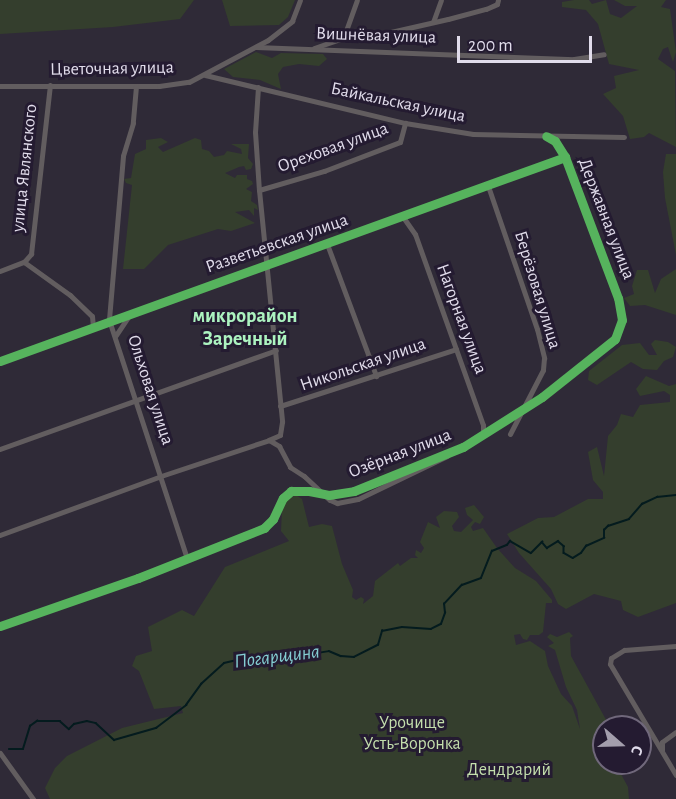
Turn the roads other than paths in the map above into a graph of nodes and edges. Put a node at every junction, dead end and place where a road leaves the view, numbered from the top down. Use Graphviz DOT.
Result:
graph roads {
  1 [pos="300,0"];
  2 [pos="357,0"];
  3 [pos="441,0"];
  4 [pos="498,0"];
  5 [pos="433,22"];
  6 [pos="343,39"];
  7 [pos="255,47"];
  8 [pos="310,49"];
  9 [pos="604,54"];
  10 [pos="205,75"];
  11 [pos="50,85"];
  12 [pos="0,86"];
  13 [pos="135,86"];
  14 [pos="258,87"];
  15 [pos="405,123"];
  16 [pos="546,136"];
  17 [pos="624,137"];
  18 [pos="565,158"];
  19 [pos="488,186"];
  20 [pos="259,190"];
  21 [pos="403,217"];
  22 [pos="327,244"];
  23 [pos="24,262"];
  24 [pos="264,265"];
  25 [pos="0,271"];
  26 [pos="130,314"];
  27 [pos="110,320"];
  28 [pos="622,320"];
  29 [pos="93,328"];
  30 [pos="116,337"];
  31 [pos="456,349"];
  32 [pos="276,350"];
  33 [pos="0,361"];
  34 [pos="376,376"];
  35 [pos="136,401"];
  36 [pos="280,406"];
  37 [pos="525,408"];
  38 [pos="510,434"];
  39 [pos="483,435"];
  40 [pos="270,440"];
  41 [pos="0,449"];
  42 [pos="449,452"];
  43 [pos="160,476"];
  44 [pos="322,493"];
  45 [pos="0,535"];
  46 [pos="188,558"];
  47 [pos="0,627"];
  48 [pos="676,646"];
  49 [pos="676,732"];
  50 [pos="662,751"];
  51 [pos="0,753"];
  52 [pos="676,775"];
  53 [pos="33,799"];
  1 -- 7 [label="street, Цветочная улица"];
  2 -- 6 [label="street"];
  3 -- 5 [label="street"];
  4 -- 5 [label="street"];
  5 -- 6 [label="street"];
  6 -- 8 [label="street"];
  7 -- 8 [label="street, Вишнёвая улица"];
  7 -- 10 [label="street, Цветочная улица"];
  8 -- 9 [label="street, Вишнёвая улица"];
  10 -- 13 [label="street, Цветочная улица"];
  10 -- 14 [label="street, Байкальская улица"];
  11 -- 12 [label="street, Цветочная улица"];
  11 -- 13 [label="street, Цветочная улица"];
  11 -- 23 [label="street, улица Являнского"];
  13 -- 27 [label="street, Ольховая улица"];
  14 -- 15 [label="street, Байкальская улица"];
  14 -- 20 [label="street"];
  15 -- 16 [label="street, Байкальская улица"];
  15 -- 20 [label="street, Ореховая улица"];
  16 -- 17 [label="street, Байкальская улица"];
  16 -- 18 [label="street, Державная улица"];
  18 -- 19 [label="street, Разветьевская улица"];
  18 -- 28 [label="street, Державная улица"];
  19 -- 21 [label="street, Разветьевская улица"];
  19 -- 37 [label="street, Берёзовая улица"];
  20 -- 24 [label="street"];
  21 -- 22 [label="street, Разветьевская улица"];
  21 -- 31 [label="street, Нагорная улица"];
  22 -- 24 [label="street, Разветьевская улица"];
  22 -- 34 [label="street"];
  23 -- 25 [label="street"];
  23 -- 29 [label="street"];
  24 -- 26 [label="street, Разветьевская улица"];
  24 -- 32 [label="street"];
  26 -- 27 [label="street, Разветьевская улица"];
  26 -- 30 [label="street"];
  27 -- 29 [label="street, Разветьевская улица"];
  27 -- 30 [label="street, Ольховая улица"];
  28 -- 37 [label="street, Озёрная улица"];
  29 -- 33 [label="street, Разветьевская улица"];
  30 -- 35 [label="street, Ольховая улица"];
  31 -- 34 [label="street, Никольская улица"];
  31 -- 39 [label="street, Нагорная улица"];
  32 -- 35 [label="street"];
  32 -- 36 [label="street"];
  34 -- 36 [label="street, Никольская улица"];
  35 -- 41 [label="street"];
  35 -- 43 [label="street, Ольховая улица"];
  36 -- 40 [label="street"];
  37 -- 38 [label="street, Берёзовая улица"];
  37 -- 39 [label="street, Озёрная улица"];
  39 -- 42 [label="street, Озёрная улица"];
  40 -- 43 [label="street"];
  40 -- 44 [label="street"];
  42 -- 44 [label="street, Озёрная улица"];
  42 -- 44 [label="street"];
  43 -- 45 [label="street"];
  43 -- 46 [label="street, Ольховая улица"];
  44 -- 46 [label="street, Озёрная улица"];
  46 -- 47 [label="street, Озёрная улица"];
  48 -- 50 [label="street"];
  49 -- 50 [label="street"];
  50 -- 52 [label="street"];
  51 -- 53 [label="street"];
}
